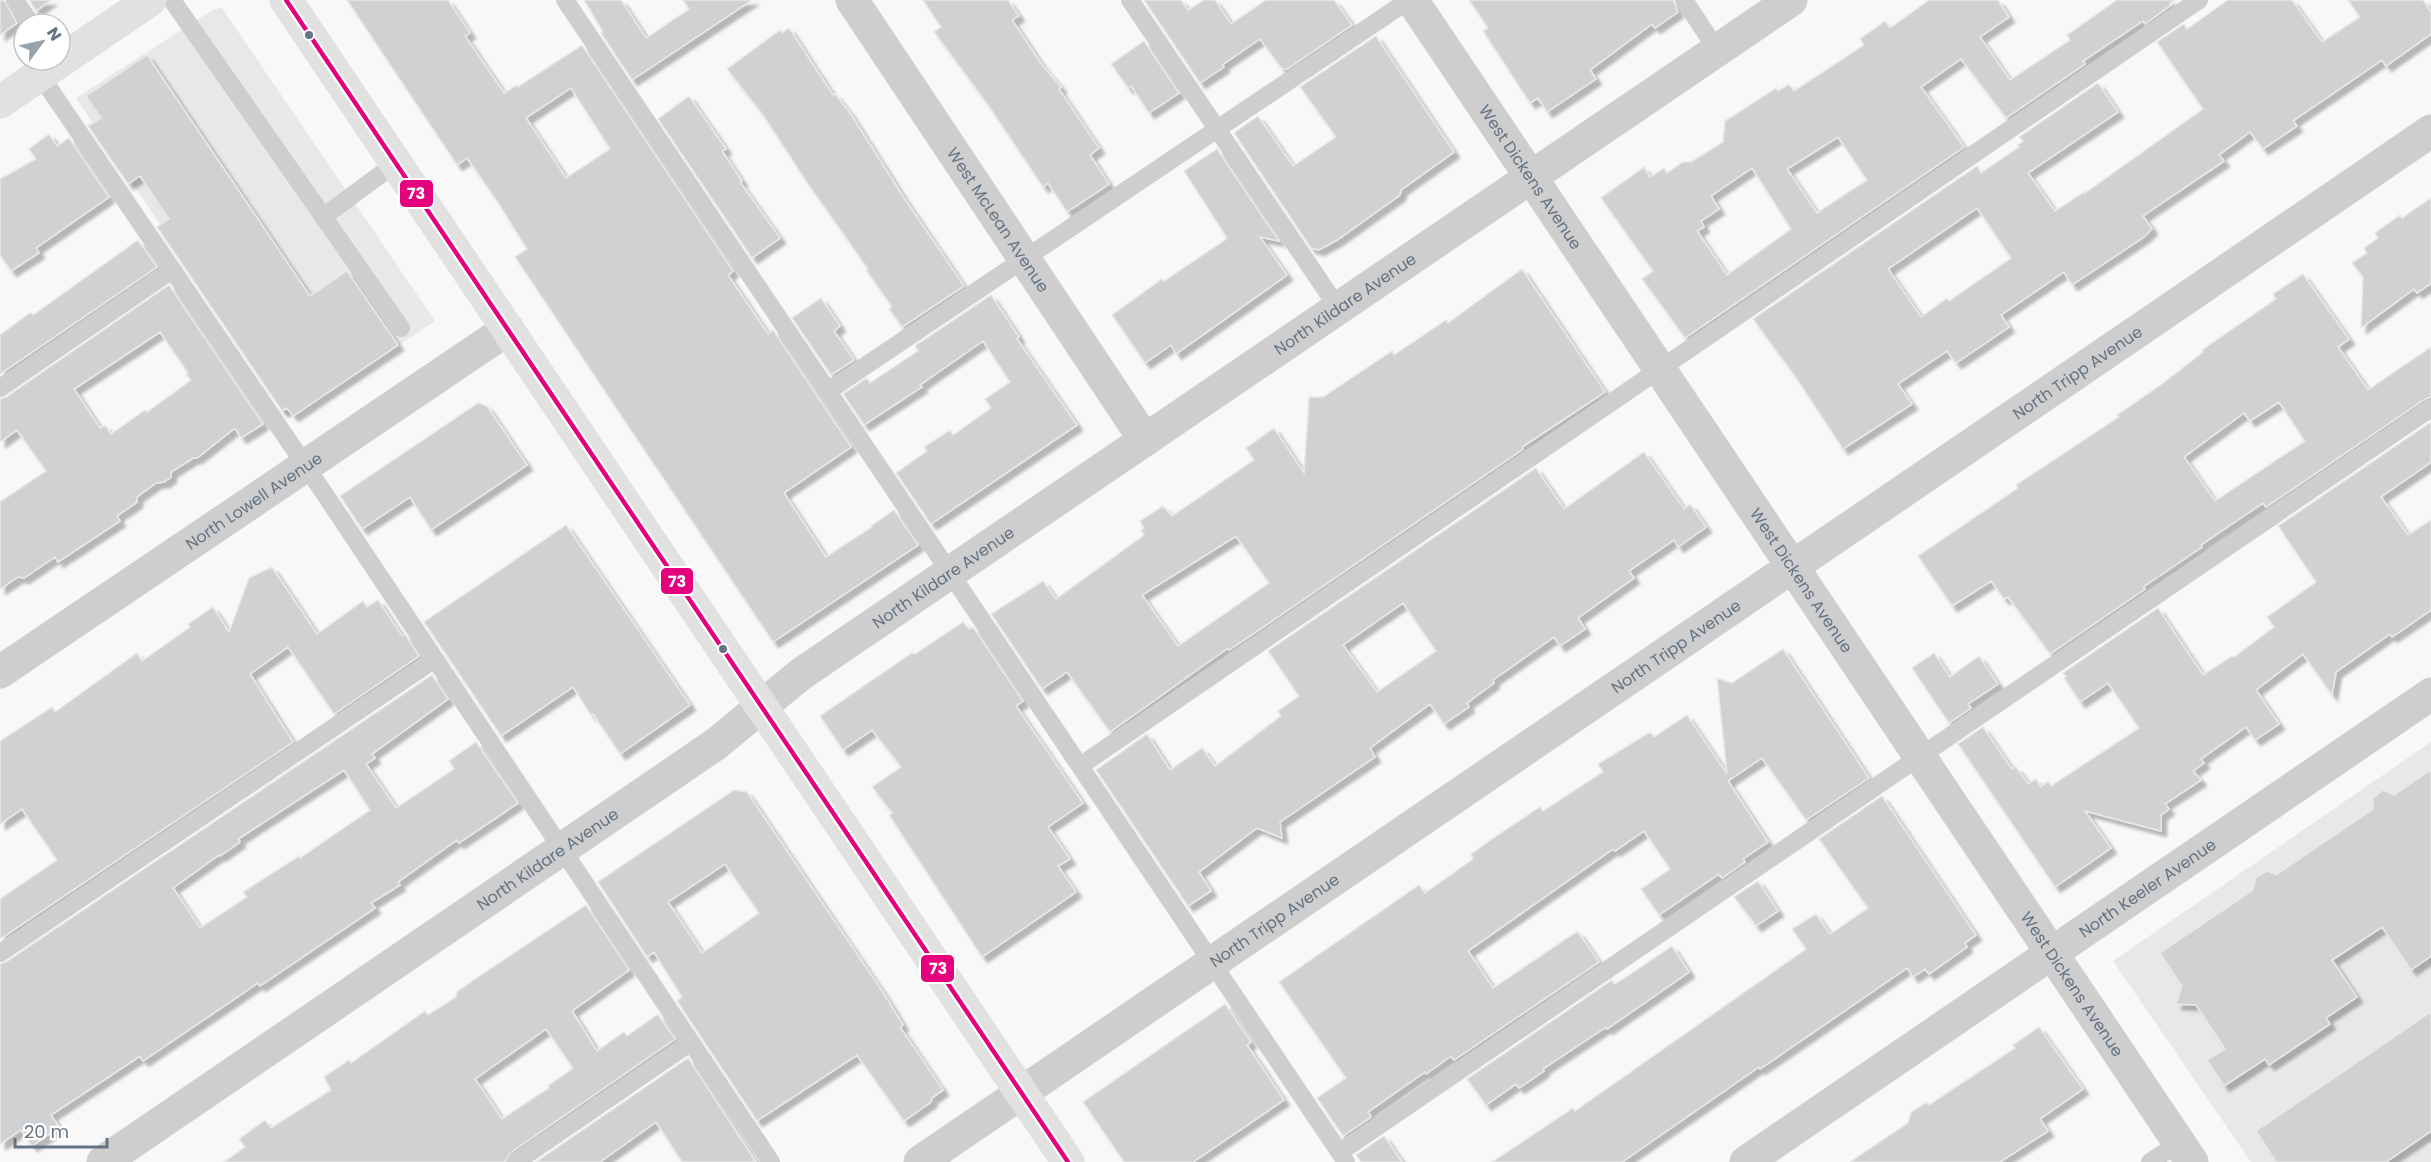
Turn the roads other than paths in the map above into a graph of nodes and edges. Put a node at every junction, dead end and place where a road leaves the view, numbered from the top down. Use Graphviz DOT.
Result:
graph roads {
  1 [pos="150,0"];
  2 [pos="172,0"];
  3 [pos="286,0"];
  4 [pos="565,0"];
  5 [pos="852,0"];
  6 [pos="1130,0"];
  7 [pos="1410,0"];
  8 [pos="1683,0"];
  9 [pos="1791,0"];
  10 [pos="2199,0"];
  11 [pos="1717,50"];
  12 [pos="72,52"];
  13 [pos="42,72"];
  14 [pos="55,72"];
  15 [pos="0,102"];
  16 [pos="1217,129"];
  17 [pos="2431,131"];
  18 [pos="396,163"];
  19 [pos="1531,177"];
  20 [pos="323,216"];
  21 [pos="1025,259"];
  22 [pos="172,270"];
  23 [pos="1338,308"];
  24 [pos="401,327"];
  25 [pos="507,329"];
  26 [pos="1660,370"];
  27 [pos="0,388"];
  28 [pos="828,391"];
  29 [pos="2431,408"];
  30 [pos="1145,440"];
  31 [pos="306,466"];
  32 [pos="1792,567"];
  33 [pos="950,573"];
  34 [pos="435,659"];
  35 [pos="0,672"];
  36 [pos="2431,694"];
  37 [pos="762,707"];
  38 [pos="1920,757"];
  39 [pos="1080,766"];
  40 [pos="562,849"];
  41 [pos="0,953"];
  42 [pos="2052,953"];
  43 [pos="1212,963"];
  44 [pos="691,1042"];
  45 [pos="1021,1093"];
  46 [pos="2186,1152"];
  47 [pos="1343,1157"];
  48 [pos="102,1162"];
  49 [pos="516,1162"];
  50 [pos="771,1162"];
  51 [pos="920,1162"];
  52 [pos="1068,1162"];
  53 [pos="1746,1162"];
  54 [pos="2150,1162"];
  1 -- 12 [label="main road"];
  2 -- 20 [label="lane"];
  3 -- 18 [label="main road"];
  4 -- 28 [label="lane"];
  5 -- 21 [label="street, West McLean Avenue"];
  6 -- 16 [label="lane"];
  7 -- 16 [label="lane"];
  7 -- 19 [label="street, West Dickens Avenue"];
  8 -- 11 [label="lane"];
  9 -- 11 [label="street, North Kildare Avenue"];
  10 -- 26 [label="lane"];
  11 -- 19 [label="street, North Kildare Avenue"];
  13 -- 15 [label="main road"];
  14 -- 22 [label="lane"];
  16 -- 21 [label="lane"];
  16 -- 23 [label="lane"];
  17 -- 32 [label="street, North Tripp Avenue"];
  18 -- 20 [label="lane"];
  18 -- 25 [label="main road"];
  19 -- 23 [label="street, North Kildare Avenue"];
  19 -- 26 [label="street, West Dickens Avenue"];
  20 -- 24 [label="lane"];
  21 -- 28 [label="lane"];
  21 -- 30 [label="street, West McLean Avenue"];
  22 -- 27 [label="lane"];
  22 -- 31 [label="lane"];
  23 -- 30 [label="street, North Kildare Avenue"];
  25 -- 31 [label="street, North Lowell Avenue"];
  25 -- 37 [label="main road"];
  26 -- 32 [label="street, West Dickens Avenue"];
  26 -- 39 [label="lane"];
  28 -- 33 [label="lane"];
  29 -- 38 [label="lane"];
  30 -- 33 [label="street, North Kildare Avenue"];
  31 -- 34 [label="lane"];
  31 -- 35 [label="street, North Lowell Avenue"];
  32 -- 38 [label="street, West Dickens Avenue"];
  32 -- 43 [label="street, North Tripp Avenue"];
  33 -- 37 [label="street, North Kildare Avenue"];
  33 -- 39 [label="lane"];
  34 -- 40 [label="lane"];
  34 -- 41 [label="lane"];
  36 -- 42 [label="street, North Keeler Avenue"];
  37 -- 40 [label="street, North Kildare Avenue"];
  37 -- 45 [label="main road"];
  38 -- 42 [label="street, West Dickens Avenue"];
  38 -- 47 [label="lane"];
  39 -- 43 [label="lane"];
  40 -- 44 [label="lane"];
  40 -- 48 [label="street, North Kildare Avenue"];
  42 -- 46 [label="street, West Dickens Avenue"];
  42 -- 53 [label="street, North Keeler Avenue"];
  43 -- 45 [label="street, North Tripp Avenue"];
  43 -- 47 [label="lane"];
  44 -- 49 [label="lane"];
  44 -- 50 [label="lane"];
  45 -- 51 [label="street, North Tripp Avenue"];
  45 -- 52 [label="main road"];
  46 -- 54 [label="lane"];
}
